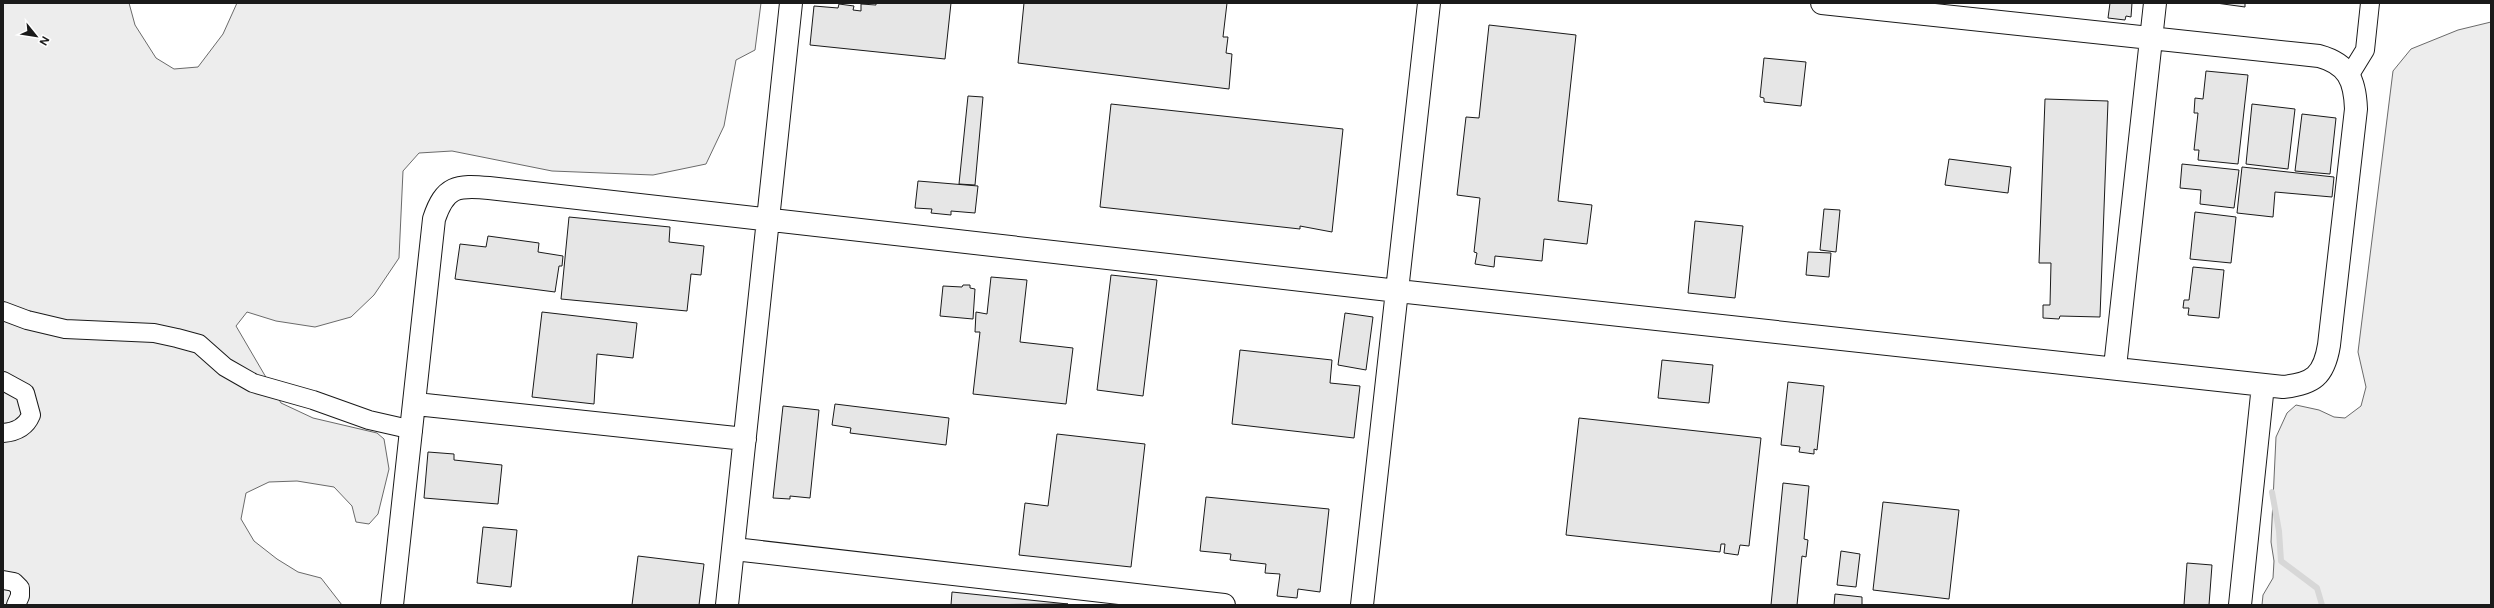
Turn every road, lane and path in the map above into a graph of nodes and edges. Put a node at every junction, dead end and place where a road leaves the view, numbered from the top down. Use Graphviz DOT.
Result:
graph roads {
  1 [pos="792,3"];
  2 [pos="1429,3"];
  3 [pos="1822,3"];
  4 [pos="2155,3"];
  5 [pos="2370,3"];
  6 [pos="2151,39"];
  7 [pos="2349,76"];
  8 [pos="768,219"];
  9 [pos="1398,290"];
  10 [pos="3,311"];
  11 [pos="2116,367"];
  12 [pos="3,381"];
  13 [pos="2263,385"];
  14 [pos="416,404"];
  15 [pos="413,430"];
  16 [pos="3,433"];
  17 [pos="745,439"];
  18 [pos="734,549"];
  19 [pos="3,580"];
  20 [pos="16,605"];
  21 [pos="392,605"];
  22 [pos="727,605"];
  23 [pos="1224,605"];
  24 [pos="1362,605"];
  25 [pos="2240,605"];
  1 -- 8 [label="street"];
  2 -- 9 [label="street"];
  3 -- 6 [label="street"];
  4 -- 6 [label="street"];
  5 -- 7 [label="street"];
  6 -- 7 [label="street"];
  6 -- 11 [label="street"];
  7 -- 13 [label="street"];
  8 -- 9 [label="street"];
  8 -- 14 [label="street"];
  8 -- 17 [label="street"];
  9 -- 11 [label="street"];
  9 -- 24 [label="street"];
  10 -- 15 [label="street"];
  11 -- 13 [label="street"];
  12 -- 16 [label="street"];
  13 -- 25 [label="street"];
  14 -- 15 [label="street"];
  14 -- 17 [label="street"];
  15 -- 21 [label="street"];
  17 -- 18 [label="street"];
  18 -- 22 [label="street"];
  18 -- 23 [label="street"];
  19 -- 20 [label="street"];
}
